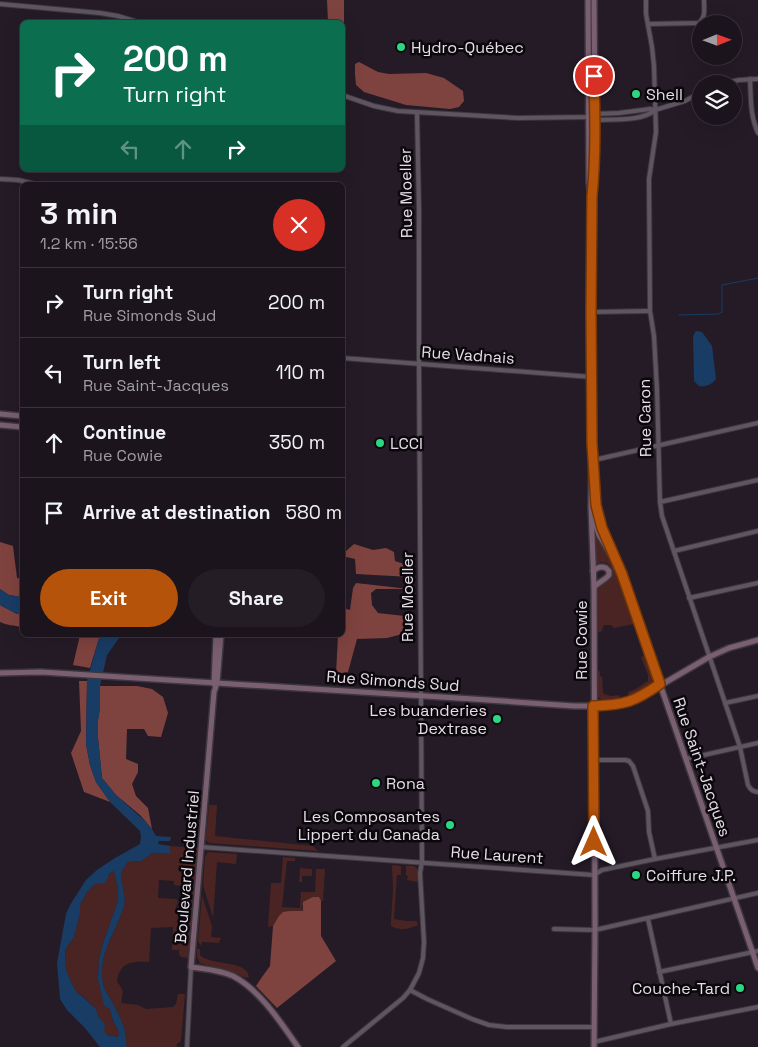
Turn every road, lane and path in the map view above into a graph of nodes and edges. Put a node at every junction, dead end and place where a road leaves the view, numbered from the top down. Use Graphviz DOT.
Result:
graph roads {
  1 [pos="588,0"];
  2 [pos="594,0"];
  3 [pos="646,0"];
  4 [pos="704,0"];
  5 [pos="0,4"];
  6 [pos="131,20"];
  7 [pos="648,24"];
  8 [pos="750,79"];
  9 [pos="758,79"];
  10 [pos="742,80"];
  11 [pos="345,95"];
  12 [pos="692,97"];
  13 [pos="655,110"];
  14 [pos="417,113"];
  15 [pos="625,113"];
  16 [pos="593,117"];
  17 [pos="626,119"];
  18 [pos="758,133"];
  19 [pos="0,179"];
  20 [pos="26,182"];
  21 [pos="650,311"];
  22 [pos="591,312"];
  23 [pos="345,358"];
  24 [pos="418,363"];
  25 [pos="592,376"];
  26 [pos="0,414"];
  27 [pos="20,416"];
  28 [pos="758,423"];
  29 [pos="0,425"];
  30 [pos="20,427"];
  31 [pos="592,443"];
  32 [pos="658,446"];
  33 [pos="594,460"];
  34 [pos="758,480"];
  35 [pos="660,502"];
  36 [pos="591,506"];
  37 [pos="758,531"];
  38 [pos="674,550"];
  39 [pos="593,571"];
  40 [pos="622,574"];
  41 [pos="758,583"];
  42 [pos="594,586"];
  43 [pos="689,598"];
  44 [pos="216,637"];
  45 [pos="221,637"];
  46 [pos="758,640"];
  47 [pos="709,657"];
  48 [pos="0,675"];
  49 [pos="215,682"];
  50 [pos="660,684"];
  51 [pos="420,696"];
  52 [pos="758,696"];
  53 [pos="725,703"];
  54 [pos="593,706"];
  55 [pos="758,743"];
  56 [pos="740,747"];
  57 [pos="686,759"];
  58 [pos="594,760"];
  59 [pos="758,792"];
  60 [pos="758,840"];
  61 [pos="201,847"];
  62 [pos="717,847"];
  63 [pos="654,859"];
  64 [pos="422,862"];
  65 [pos="594,874"];
  66 [pos="758,893"];
  67 [pos="734,898"];
  68 [pos="648,919"];
  69 [pos="554,929"];
  70 [pos="595,930"];
  71 [pos="755,952"];
  72 [pos="191,967"];
  73 [pos="758,968"];
  74 [pos="659,972"];
  75 [pos="410,990"];
  76 [pos="758,1007"];
  77 [pos="671,1024"];
  78 [pos="594,1027"];
  79 [pos="594,1044"];
  80 [pos="187,1047"];
  81 [pos="298,1047"];
  82 [pos="343,1047"];
  1 -- 16 [label="street, Rue Cowie"];
  2 -- 16 [label="street, Rue Cowie"];
  3 -- 7 [label="street, Rue Caron"];
  4 -- 7 [label="street"];
  5 -- 6 [label="street"];
  7 -- 13 [label="street, Rue Caron"];
  8 -- 9 [label="street"];
  8 -- 10 [label="street"];
  8 -- 18 [label="street"];
  11 -- 14 [label="street"];
  12 -- 13 [label="street"];
  13 -- 15 [label="street"];
  13 -- 17 [label="street"];
  13 -- 21 [label="street, Rue Caron"];
  14 -- 16 [label="street"];
  14 -- 24 [label="street, Rue Moeller"];
  15 -- 16 [label="street"];
  15 -- 17 [label="street"];
  16 -- 17 [label="street"];
  16 -- 22 [label="street, Rue Cowie"];
  19 -- 20 [label="street"];
  21 -- 22 [label="street"];
  21 -- 32 [label="street, Rue Caron"];
  22 -- 25 [label="street, Rue Cowie"];
  23 -- 24 [label="street, Rue Vadnais"];
  24 -- 25 [label="street, Rue Vadnais"];
  24 -- 51 [label="street, Rue Moeller"];
  25 -- 31 [label="street, Rue Cowie"];
  26 -- 27 [label="street"];
  28 -- 32 [label="street"];
  29 -- 30 [label="street"];
  31 -- 33 [label="street, Rue Cowie"];
  31 -- 36 [label="street, Rue Cowie"];
  32 -- 33 [label="street"];
  32 -- 35 [label="street, Rue Caron"];
  33 -- 40 [label="street, Rue Saint-Jacques"];
  34 -- 35 [label="street"];
  35 -- 38 [label="street, Rue Caron"];
  36 -- 39 [label="street, Rue Cowie"];
  36 -- 40 [label="street, Rue Saint-Jacques"];
  37 -- 38 [label="street"];
  38 -- 43 [label="street, Rue Caron"];
  39 -- 42 [label="street, Rue Cowie"];
  39 -- 42 [label="street"];
  40 -- 50 [label="street, Rue Saint-Jacques"];
  41 -- 43 [label="street"];
  42 -- 54 [label="street, Rue Cowie"];
  43 -- 47 [label="street, Rue Caron"];
  44 -- 49 [label="street, Boulevard Industriel"];
  45 -- 49 [label="street, Boulevard Industriel"];
  46 -- 47 [label="street, Rue Simonds Sud"];
  47 -- 50 [label="street, Rue Simonds Sud"];
  47 -- 53 [label="street, Rue Caron"];
  48 -- 49 [label="street, Rue Simonds Sud"];
  49 -- 51 [label="street, Rue Simonds Sud"];
  49 -- 61 [label="street, Boulevard Industriel"];
  50 -- 54 [label="street, Rue Simonds Sud"];
  50 -- 57 [label="street, Rue Saint-Jacques"];
  51 -- 54 [label="street, Rue Simonds Sud"];
  51 -- 64 [label="street, Rue Moeller"];
  52 -- 53 [label="street"];
  53 -- 56 [label="street, Rue Caron"];
  54 -- 58 [label="street, Rue Cowie"];
  55 -- 56 [label="street"];
  56 -- 57 [label="street"];
  56 -- 59 [label="street, Rue Caron"];
  57 -- 62 [label="street, Rue Saint-Jacques"];
  58 -- 63 [label="street"];
  58 -- 65 [label="street, Rue Cowie"];
  60 -- 62 [label="street, Rue Laurent"];
  61 -- 64 [label="street, Rue Laurent"];
  61 -- 72 [label="street, Boulevard Industriel"];
  62 -- 63 [label="street, Rue Laurent"];
  62 -- 67 [label="street, Rue Saint-Jacques"];
  63 -- 65 [label="street, Rue Laurent"];
  64 -- 65 [label="street, Rue Laurent"];
  64 -- 75 [label="street, Rue Moeller"];
  65 -- 70 [label="street, Rue Cowie"];
  66 -- 67 [label="street"];
  67 -- 68 [label="street"];
  67 -- 71 [label="street, Rue Saint-Jacques"];
  68 -- 70 [label="street"];
  68 -- 74 [label="street"];
  69 -- 70 [label="street"];
  70 -- 78 [label="street, Rue Cowie"];
  71 -- 73 [label="street, Rue Saint-Jacques"];
  71 -- 74 [label="street"];
  72 -- 80 [label="street, Boulevard Industriel"];
  72 -- 81 [label="street"];
  74 -- 77 [label="street"];
  75 -- 78 [label="street"];
  75 -- 82 [label="street, Rue Moeller"];
  76 -- 77 [label="street"];
  77 -- 79 [label="street"];
  78 -- 79 [label="street, Rue Cowie"];
}
